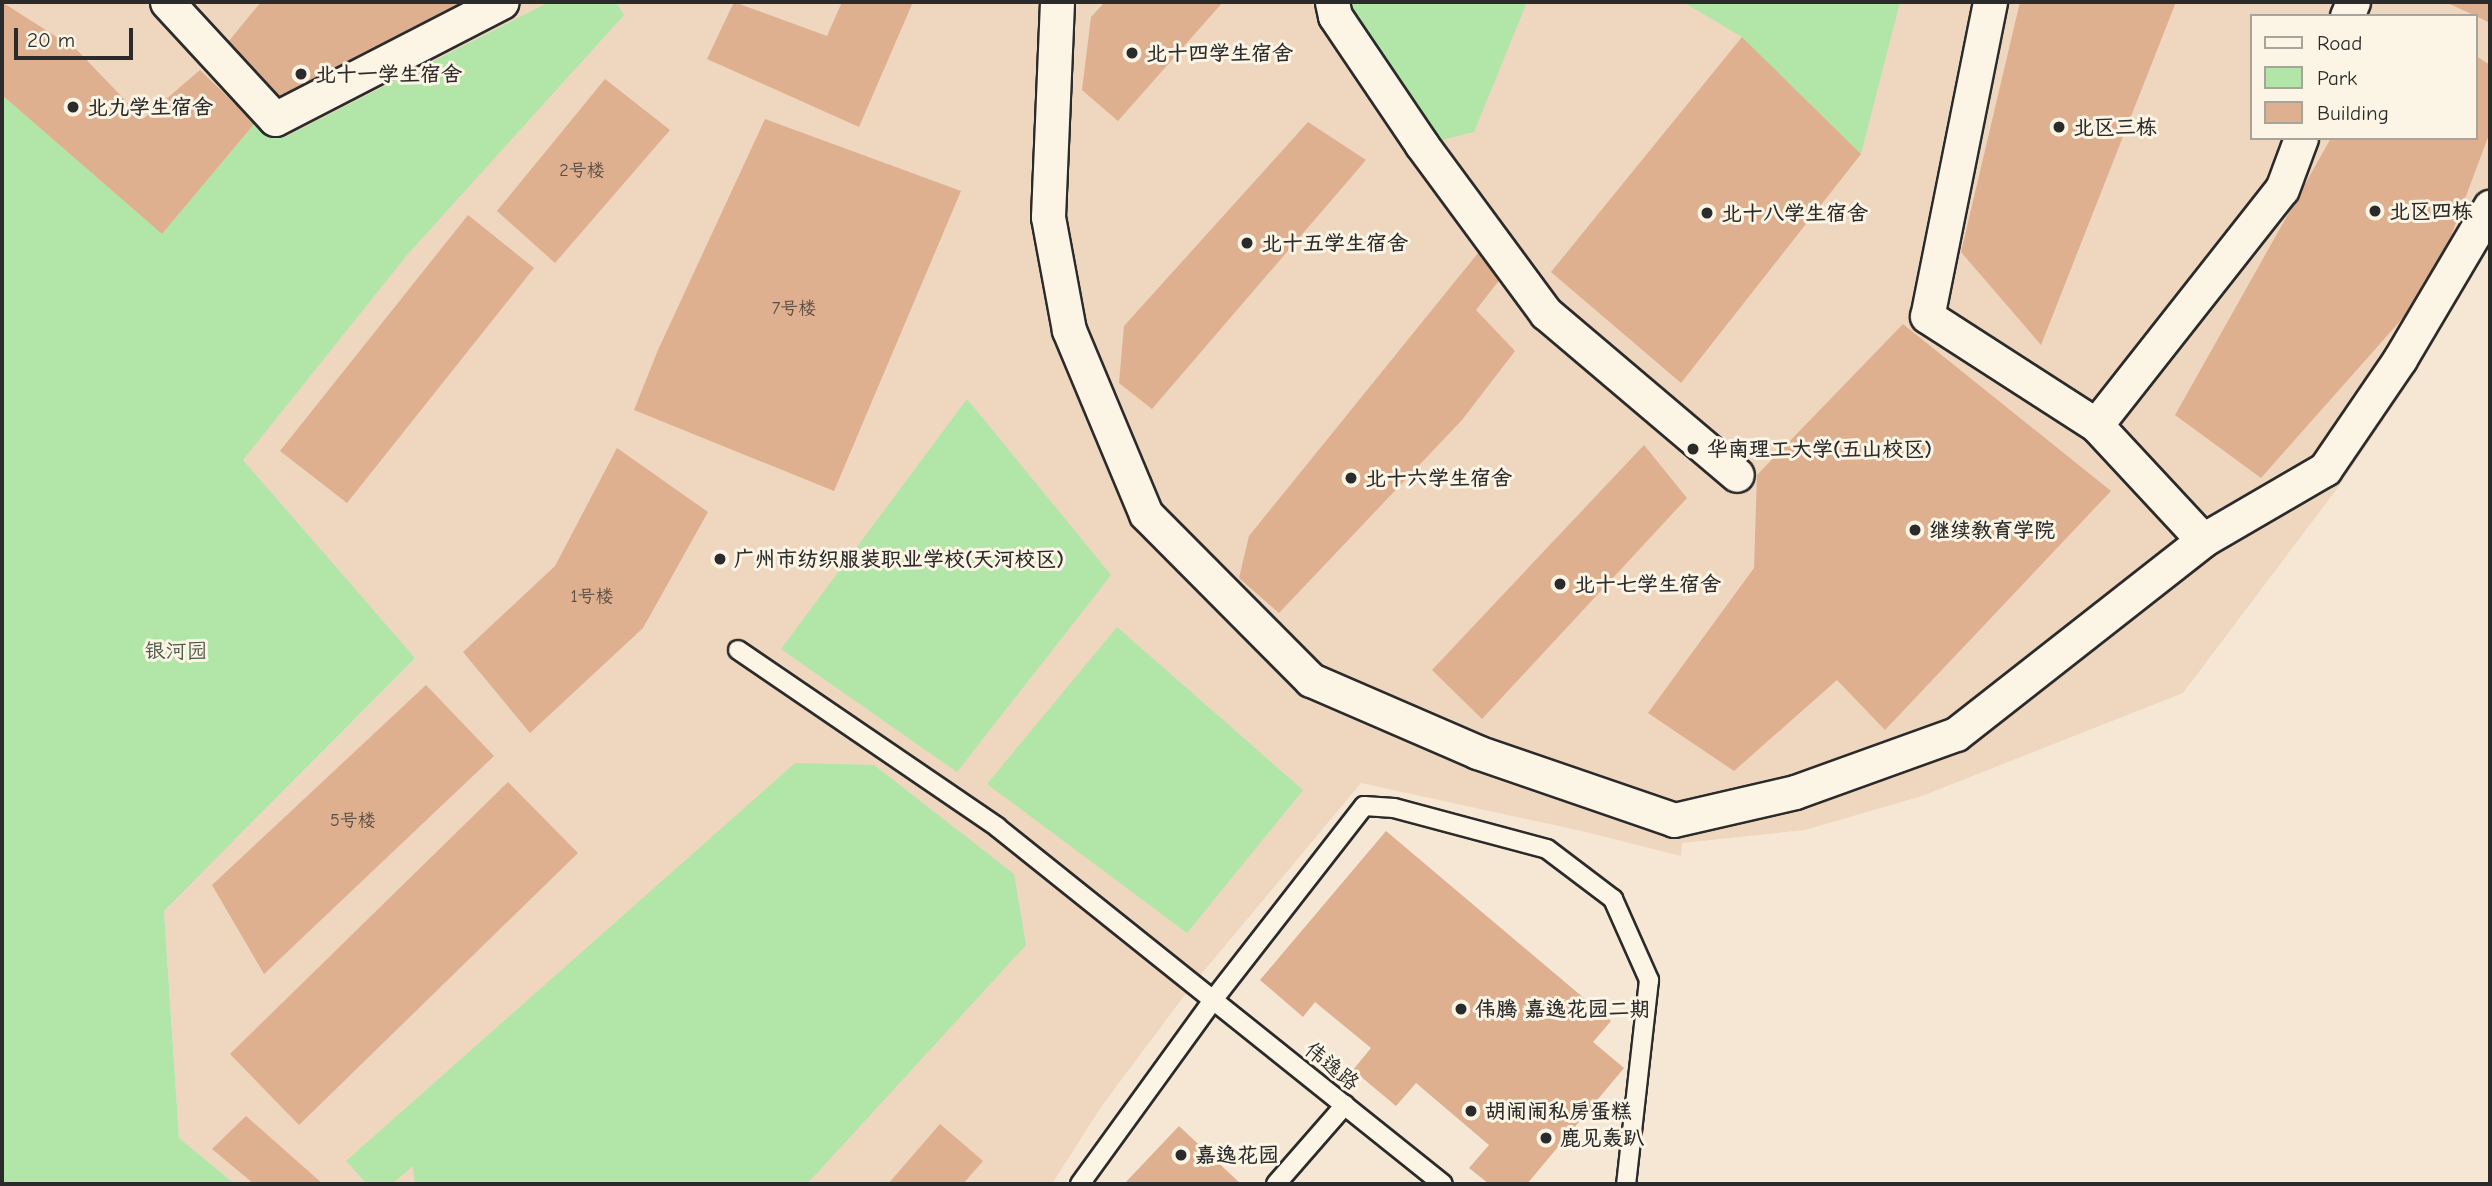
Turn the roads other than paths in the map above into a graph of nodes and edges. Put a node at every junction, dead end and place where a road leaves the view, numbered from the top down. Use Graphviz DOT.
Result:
graph roads {
  1 [pos="167,2"];
  2 [pos="502,2"];
  3 [pos="1057,2"];
  4 [pos="1332,2"];
  5 [pos="1990,2"];
  6 [pos="2300,140"];
  7 [pos="2490,207"];
  8 [pos="2096,425"];
  9 [pos="1737,475"];
  10 [pos="2203,540"];
  11 [pos="738,650"];
  12 [pos="1213,1000"];
  13 [pos="1345,1105"];
  14 [pos="1080,1184"];
  15 [pos="1276,1184"];
  16 [pos="1443,1184"];
  17 [pos="1626,1184"];
  1 -- 2 [label="street"];
  3 -- 10 [label="street"];
  4 -- 9 [label="street"];
  5 -- 8 [label="street"];
  6 -- 8 [label="street"];
  7 -- 10 [label="street"];
  8 -- 10 [label="street"];
  11 -- 12 [label="lane, 伟逸路"];
  12 -- 13 [label="lane, 伟逸路"];
  12 -- 14 [label="lane"];
  12 -- 17 [label="lane"];
  13 -- 15 [label="lane"];
  13 -- 16 [label="lane, 伟逸路"];
}
